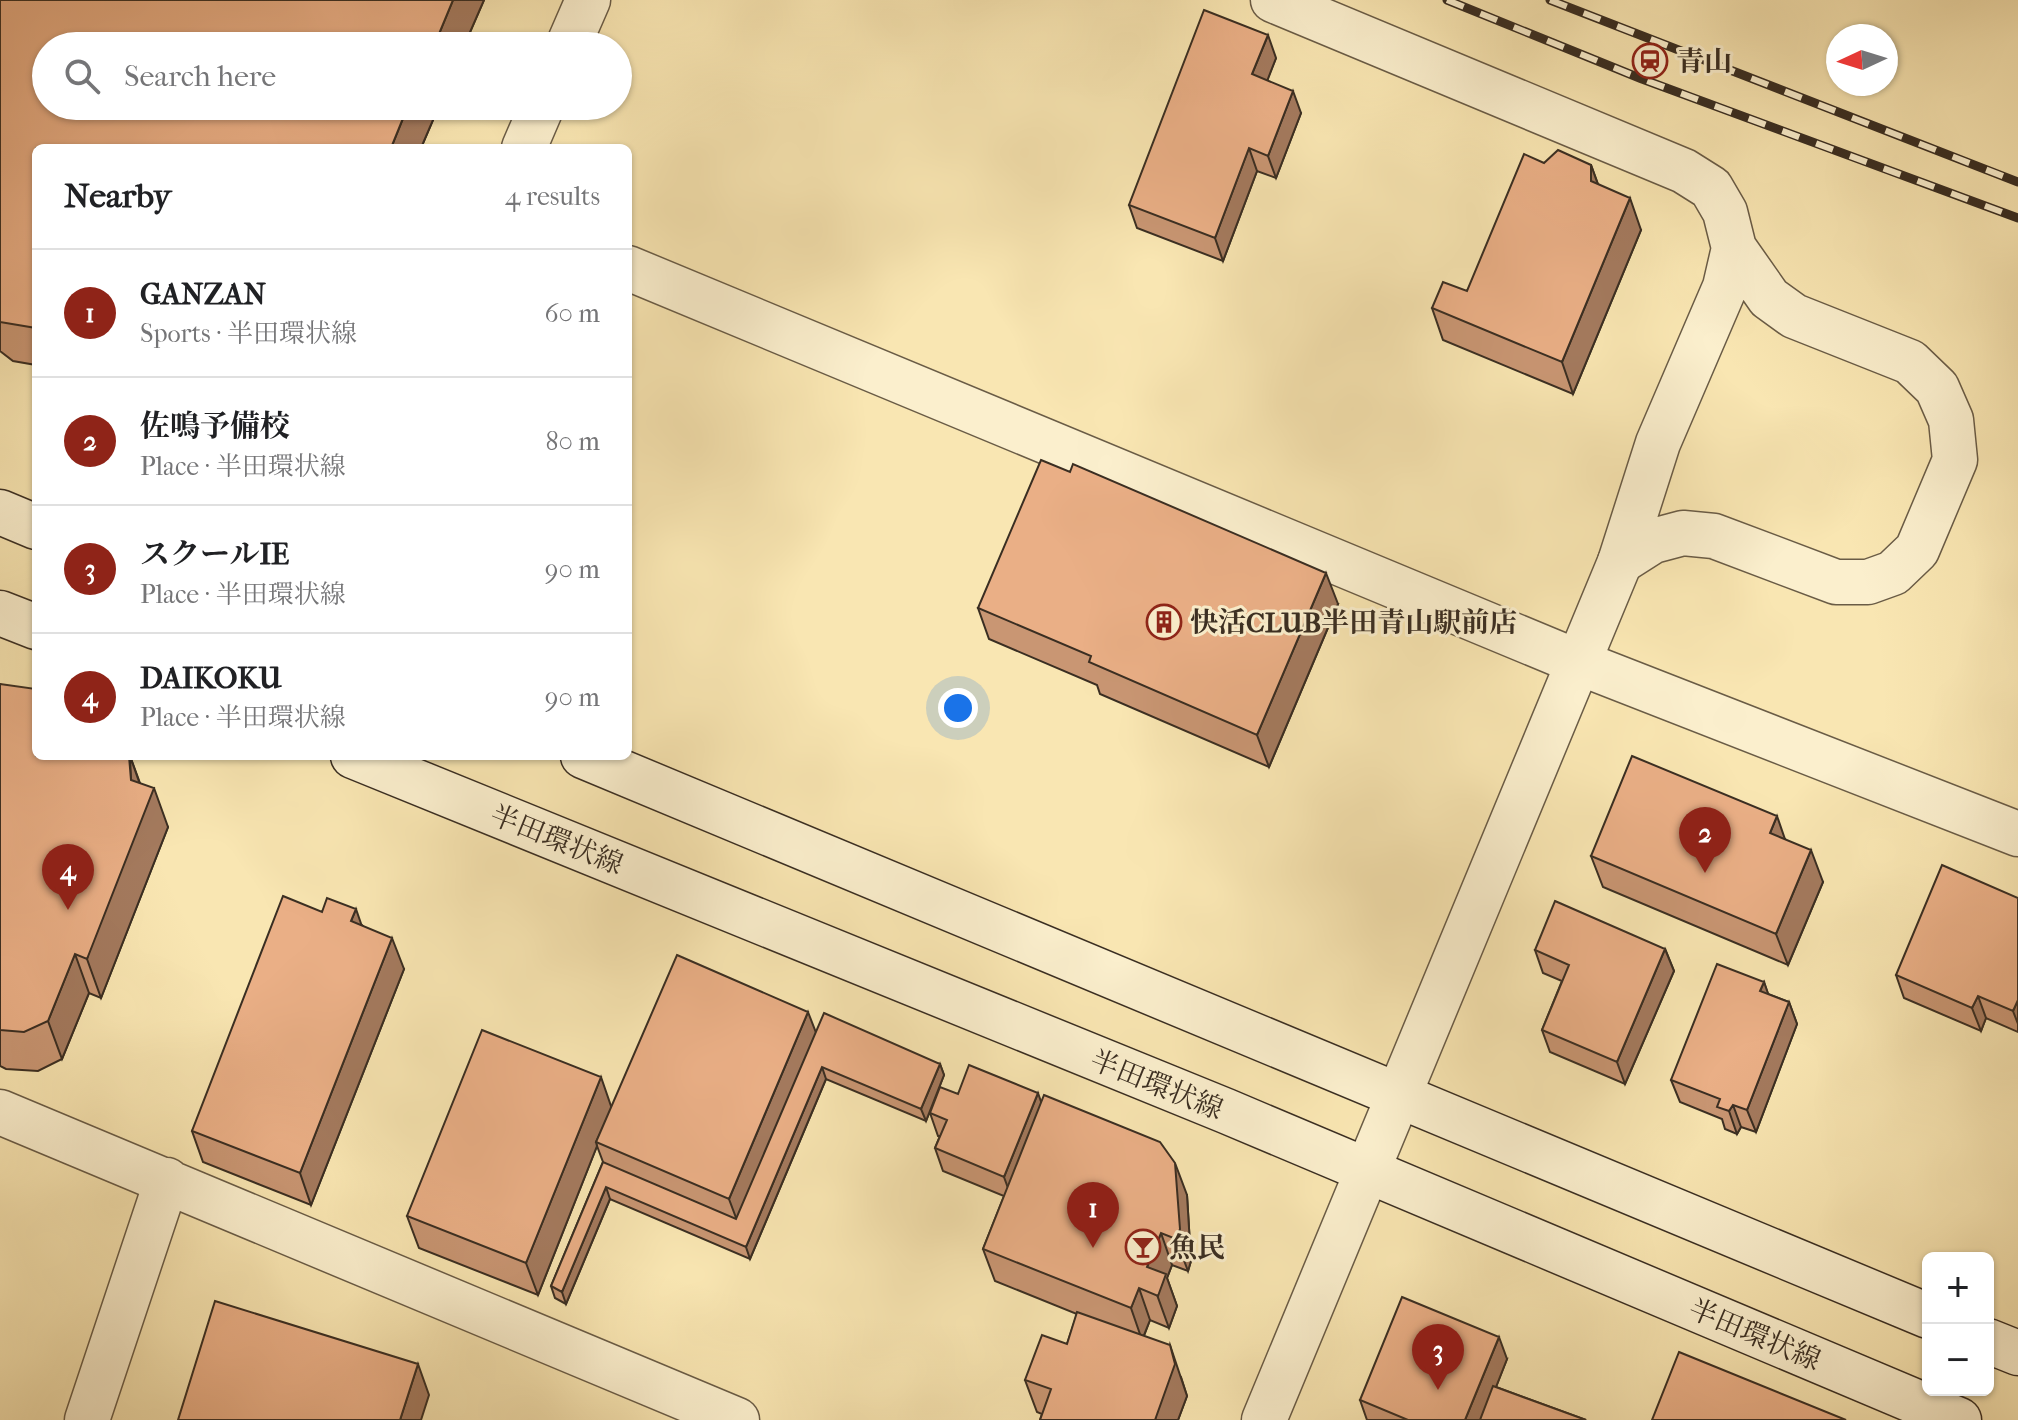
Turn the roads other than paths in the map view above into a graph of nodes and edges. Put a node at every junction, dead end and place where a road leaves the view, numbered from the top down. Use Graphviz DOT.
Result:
graph roads {
  1 [pos="588,0"];
  2 [pos="1273,0"];
  3 [pos="574,32"];
  4 [pos="536,120"];
  5 [pos="526,144"];
  6 [pos="1734,248"];
  7 [pos="632,270"];
  8 [pos="1794,316"];
  9 [pos="1705,337"];
  10 [pos="1658,443"];
  11 [pos="0,512"];
  12 [pos="32,525"];
  13 [pos="1714,536"];
  14 [pos="1620,562"];
  15 [pos="0,613"];
  16 [pos="32,625"];
  17 [pos="1580,663"];
  18 [pos="363,760"];
  19 [pos="593,760"];
  20 [pos="2018,834"];
  21 [pos="1398,1095"];
  22 [pos="0,1112"];
  23 [pos="1367,1172"];
  24 [pos="167,1180"];
  25 [pos="1922,1313"];
  26 [pos="1994,1343"];
  27 [pos="2018,1353"];
  28 [pos="654,1404"];
  29 [pos="87,1420"];
  30 [pos="737,1420"];
  31 [pos="1264,1420"];
  32 [pos="1959,1420"];
  1 -- 3 [label="street"];
  2 -- 6 [label="street"];
  4 -- 5 [label="street"];
  6 -- 8 [label="street"];
  6 -- 9 [label="street"];
  7 -- 17 [label="street"];
  8 -- 9 [label="street"];
  8 -- 13 [label="street"];
  9 -- 10 [label="street"];
  10 -- 13 [label="street"];
  10 -- 14 [label="street"];
  11 -- 12 [label="street"];
  13 -- 14 [label="street"];
  14 -- 17 [label="street"];
  15 -- 16 [label="street"];
  17 -- 20 [label="street"];
  17 -- 21 [label="street"];
  18 -- 23 [label="street, 半田環状線"];
  19 -- 21 [label="street"];
  21 -- 23 [label="street"];
  21 -- 25 [label="street"];
  22 -- 24 [label="street"];
  23 -- 31 [label="street"];
  23 -- 32 [label="street, 半田環状線"];
  24 -- 28 [label="street"];
  24 -- 29 [label="street"];
  26 -- 27 [label="street"];
  28 -- 30 [label="street"];
}
